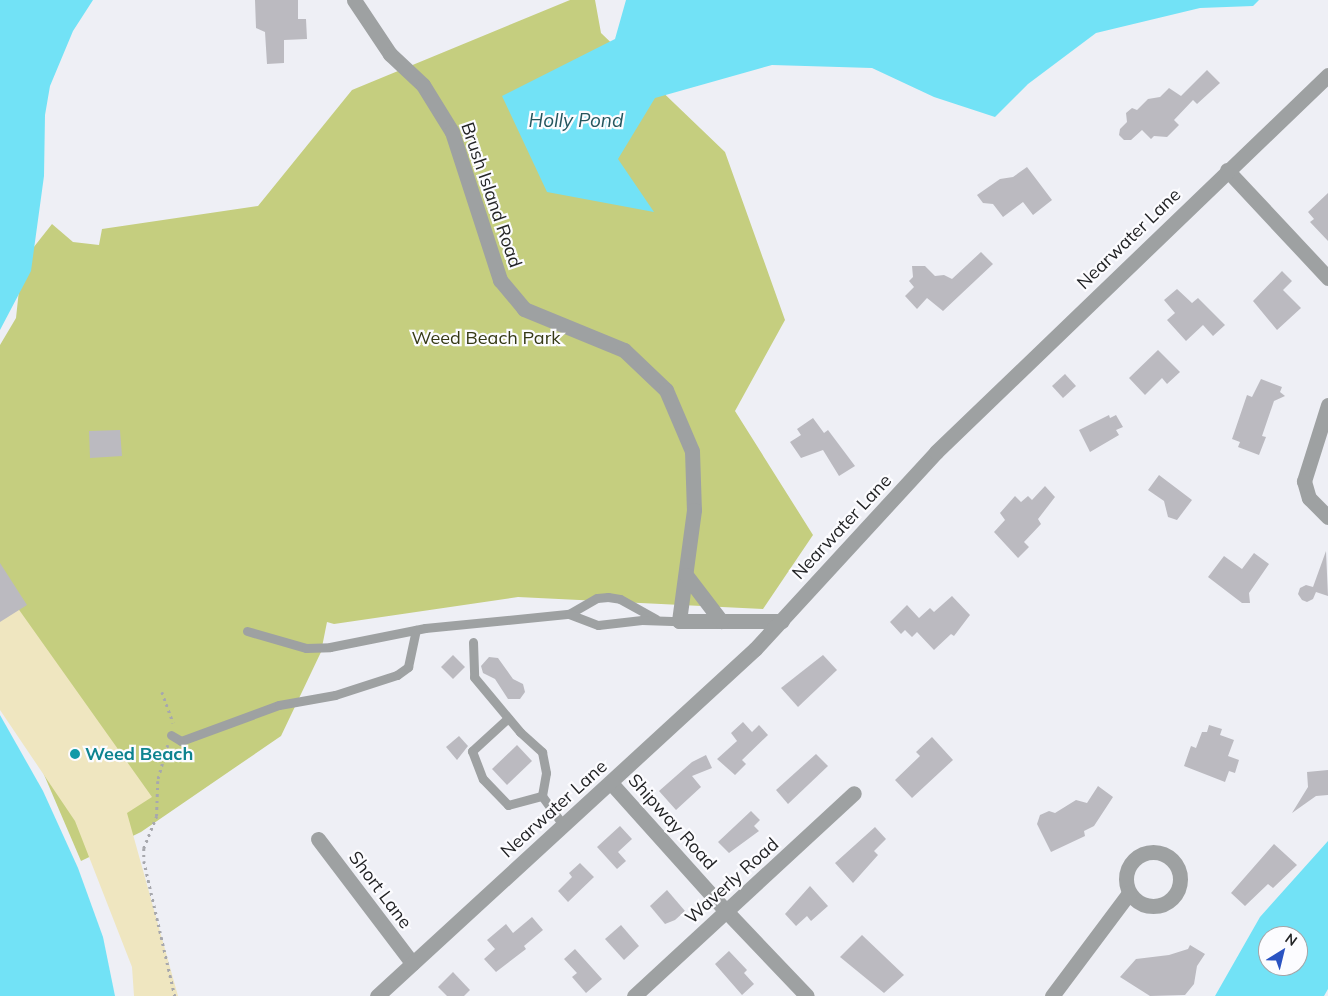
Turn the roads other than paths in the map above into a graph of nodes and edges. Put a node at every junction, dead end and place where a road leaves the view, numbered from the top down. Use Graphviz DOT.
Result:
graph roads {
  1 [pos="354,0"];
  2 [pos="1328,74"];
  3 [pos="1227,170"];
  4 [pos="1328,278"];
  5 [pos="1328,405"];
  6 [pos="1328,517"];
  7 [pos="686,574"];
  8 [pos="569,614"];
  9 [pos="658,620"];
  10 [pos="679,621"];
  11 [pos="722,621"];
  12 [pos="782,621"];
  13 [pos="416,630"];
  14 [pos="247,631"];
  15 [pos="473,642"];
  16 [pos="508,718"];
  17 [pos="171,735"];
  18 [pos="611,782"];
  19 [pos="854,793"];
  20 [pos="542,796"];
  21 [pos="564,826"];
  22 [pos="318,839"];
  23 [pos="1129,893"];
  24 [pos="726,911"];
  25 [pos="412,963"];
  26 [pos="376,996"];
  27 [pos="634,996"];
  28 [pos="807,996"];
  29 [pos="1052,996"];
  1 -- 7 [label="street, Brush Island Road"];
  2 -- 3 [label="street, Nearwater Lane"];
  3 -- 4 [label="street"];
  3 -- 12 [label="street, Nearwater Lane"];
  5 -- 6 [label="street"];
  7 -- 10 [label="street, Brush Island Road"];
  7 -- 11 [label="street"];
  8 -- 9 [label="lane"];
  8 -- 9 [label="lane"];
  8 -- 13 [label="lane"];
  9 -- 10 [label="lane"];
  10 -- 11 [label="street"];
  11 -- 12 [label="street"];
  12 -- 18 [label="street, Nearwater Lane"];
  13 -- 14 [label="lane"];
  13 -- 17 [label="lane"];
  15 -- 16 [label="lane"];
  16 -- 20 [label="lane"];
  16 -- 20 [label="lane"];
  18 -- 21 [label="street, Nearwater Lane"];
  18 -- 24 [label="street, Shipway Road"];
  19 -- 24 [label="street, Waverly Road"];
  20 -- 21 [label="lane"];
  21 -- 25 [label="street, Nearwater Lane"];
  22 -- 25 [label="street, Short Lane"];
  23 -- 29 [label="street"];
  24 -- 27 [label="street, Waverly Road"];
  24 -- 28 [label="street, Shipway Road"];
  25 -- 26 [label="street, Nearwater Lane"];
}
